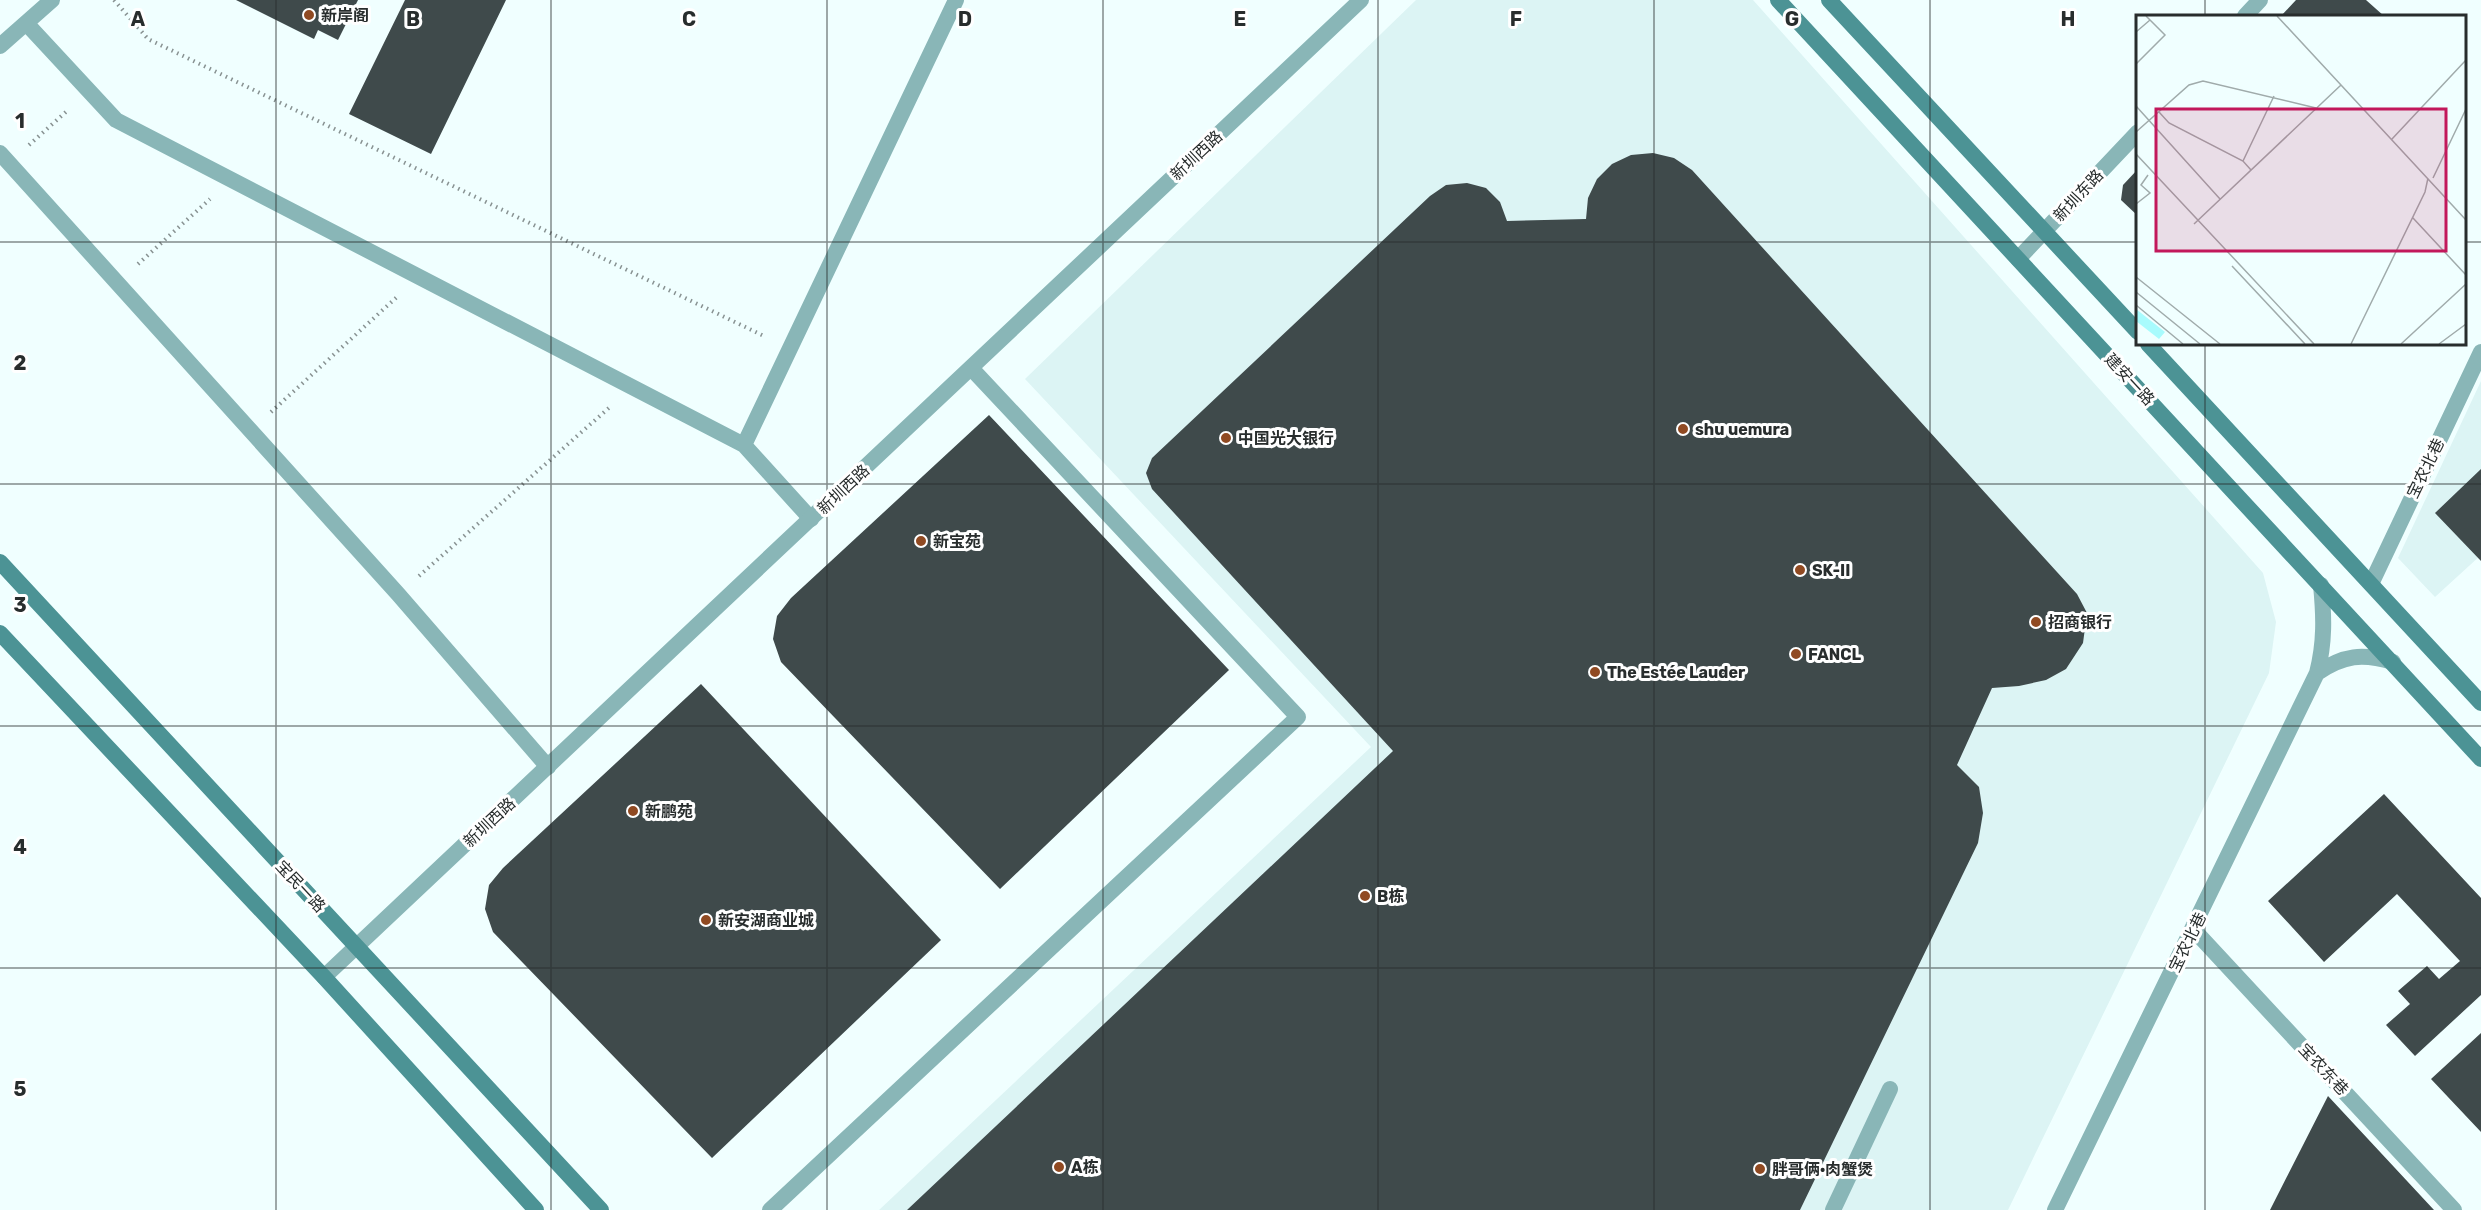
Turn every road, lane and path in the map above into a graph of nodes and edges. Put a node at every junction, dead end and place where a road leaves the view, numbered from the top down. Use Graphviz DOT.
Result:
graph roads {
  1 [pos="52,0"];
  2 [pos="114,0"];
  3 [pos="956,0"];
  4 [pos="1361,0"];
  5 [pos="1778,0"];
  6 [pos="1829,0"];
  7 [pos="2260,0"];
  8 [pos="2246,15"];
  9 [pos="26,23"];
  10 [pos="0,46"];
  11 [pos="88,91"];
  12 [pos="2136,134"];
  13 [pos="4,158"];
  14 [pos="231,180"];
  15 [pos="2044,231"];
  16 [pos="2018,259"];
  17 [pos="419,278"];
  18 [pos="118,283"];
  19 [pos="2136,330"];
  20 [pos="2149,345"];
  21 [pos="790,349"];
  22 [pos="2481,352"];
  23 [pos="971,368"];
  24 [pos="632,387"];
  25 [pos="251,430"];
  26 [pos="744,445"];
  27 [pos="811,519"];
  28 [pos="0,562"];
  29 [pos="2371,584"];
  30 [pos="2321,585"];
  31 [pos="398,594"];
  32 [pos="0,633"];
  33 [pos="2392,662"];
  34 [pos="2317,673"];
  35 [pos="2481,703"];
  36 [pos="2481,759"];
  37 [pos="548,766"];
  38 [pos="2193,929"];
  39 [pos="357,946"];
  40 [pos="324,977"];
  41 [pos="1890,1089"];
  42 [pos="536,1210"];
  43 [pos="601,1210"];
  44 [pos="770,1210"];
  45 [pos="1833,1210"];
  46 [pos="2055,1210"];
  47 [pos="2454,1210"];
  1 -- 9 [label="street"];
  2 -- 21 [label="path"];
  3 -- 21 [label="street"];
  4 -- 23 [label="street, 新圳西路"];
  5 -- 16 [label="main road, 建安一路"];
  6 -- 15 [label="main road"];
  7 -- 8 [label="street"];
  9 -- 10 [label="street"];
  9 -- 11 [label="street"];
  11 -- 13 [label="path"];
  11 -- 14 [label="street"];
  12 -- 15 [label="street, 新圳东路"];
  13 -- 18 [label="street"];
  14 -- 17 [label="street"];
  14 -- 18 [label="path"];
  15 -- 16 [label="street, 新圳东路"];
  15 -- 19 [label="main road"];
  16 -- 30 [label="main road, 建安一路"];
  17 -- 24 [label="street"];
  17 -- 25 [label="path"];
  18 -- 25 [label="street"];
  20 -- 29 [label="main road"];
  21 -- 26 [label="street"];
  22 -- 29 [label="street, 宝农北巷"];
  23 -- 27 [label="street, 新圳西路"];
  23 -- 44 [label="street"];
  24 -- 26 [label="street"];
  24 -- 31 [label="path"];
  25 -- 31 [label="street"];
  26 -- 27 [label="street"];
  27 -- 37 [label="street, 新圳西路"];
  28 -- 39 [label="main road, 宝民一路"];
  29 -- 35 [label="main road"];
  30 -- 33 [label="main road, 建安一路"];
  30 -- 34 [label="street, 宝农北巷"];
  31 -- 37 [label="street"];
  32 -- 40 [label="main road"];
  33 -- 34 [label="street"];
  33 -- 36 [label="main road, 建安一路"];
  34 -- 38 [label="street, 宝农北巷"];
  37 -- 39 [label="street, 新圳西路"];
  38 -- 46 [label="street, 宝农北巷"];
  38 -- 47 [label="street, 宝农东巷"];
  39 -- 40 [label="street, 新圳西路"];
  39 -- 43 [label="main road, 宝民一路"];
  40 -- 42 [label="main road"];
  41 -- 45 [label="street"];
}
